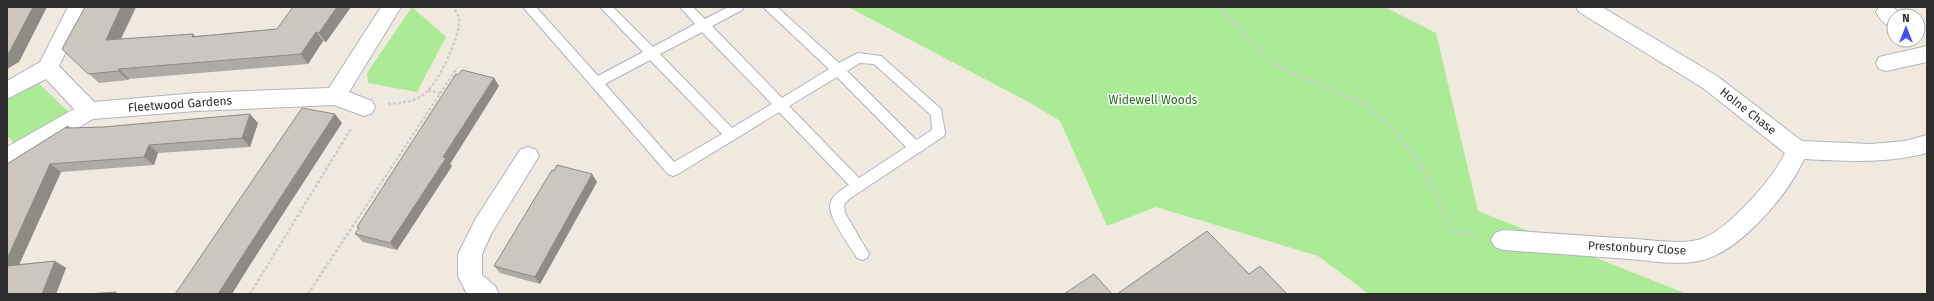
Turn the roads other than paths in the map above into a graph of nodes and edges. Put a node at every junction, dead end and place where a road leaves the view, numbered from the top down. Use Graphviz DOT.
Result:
graph roads {
  1 [pos="78,7"];
  2 [pos="392,7"];
  3 [pos="529,7"];
  4 [pos="606,7"];
  5 [pos="686,7"];
  6 [pos="738,7"];
  7 [pos="769,7"];
  8 [pos="1586,7"];
  9 [pos="703,24"];
  10 [pos="650,53"];
  11 [pos="1927,53"];
  12 [pos="1886,63"];
  13 [pos="48,68"];
  14 [pos="838,70"];
  15 [pos="596,83"];
  16 [pos="7,91"];
  17 [pos="335,96"];
  18 [pos="781,104"];
  19 [pos="364,107"];
  20 [pos="89,111"];
  21 [pos="731,135"];
  22 [pos="1927,144"];
  23 [pos="915,148"];
  24 [pos="1797,150"];
  25 [pos="528,156"];
  26 [pos="7,158"];
  27 [pos="858,185"];
  28 [pos="1503,240"];
  29 [pos="862,254"];
  30 [pos="487,294"];
  1 -- 13 [label="street"];
  2 -- 17 [label="street"];
  3 -- 15 [label="lane"];
  4 -- 10 [label="lane"];
  5 -- 9 [label="lane"];
  6 -- 9 [label="lane"];
  7 -- 14 [label="lane"];
  8 -- 24 [label="street, Holne Chase"];
  9 -- 10 [label="lane"];
  9 -- 18 [label="lane"];
  10 -- 15 [label="lane"];
  10 -- 21 [label="lane"];
  11 -- 12 [label="street"];
  13 -- 16 [label="street"];
  13 -- 20 [label="street"];
  14 -- 18 [label="lane"];
  14 -- 23 [label="lane"];
  14 -- 23 [label="lane"];
  15 -- 21 [label="lane"];
  17 -- 19 [label="street, Fleetwood Gardens"];
  17 -- 20 [label="street, Fleetwood Gardens"];
  18 -- 21 [label="lane"];
  18 -- 27 [label="lane"];
  20 -- 26 [label="street, Fleetwood Gardens"];
  22 -- 24 [label="street"];
  23 -- 27 [label="lane"];
  24 -- 28 [label="street, Prestonbury Close"];
  25 -- 30 [label="street"];
  27 -- 29 [label="lane"];
}
